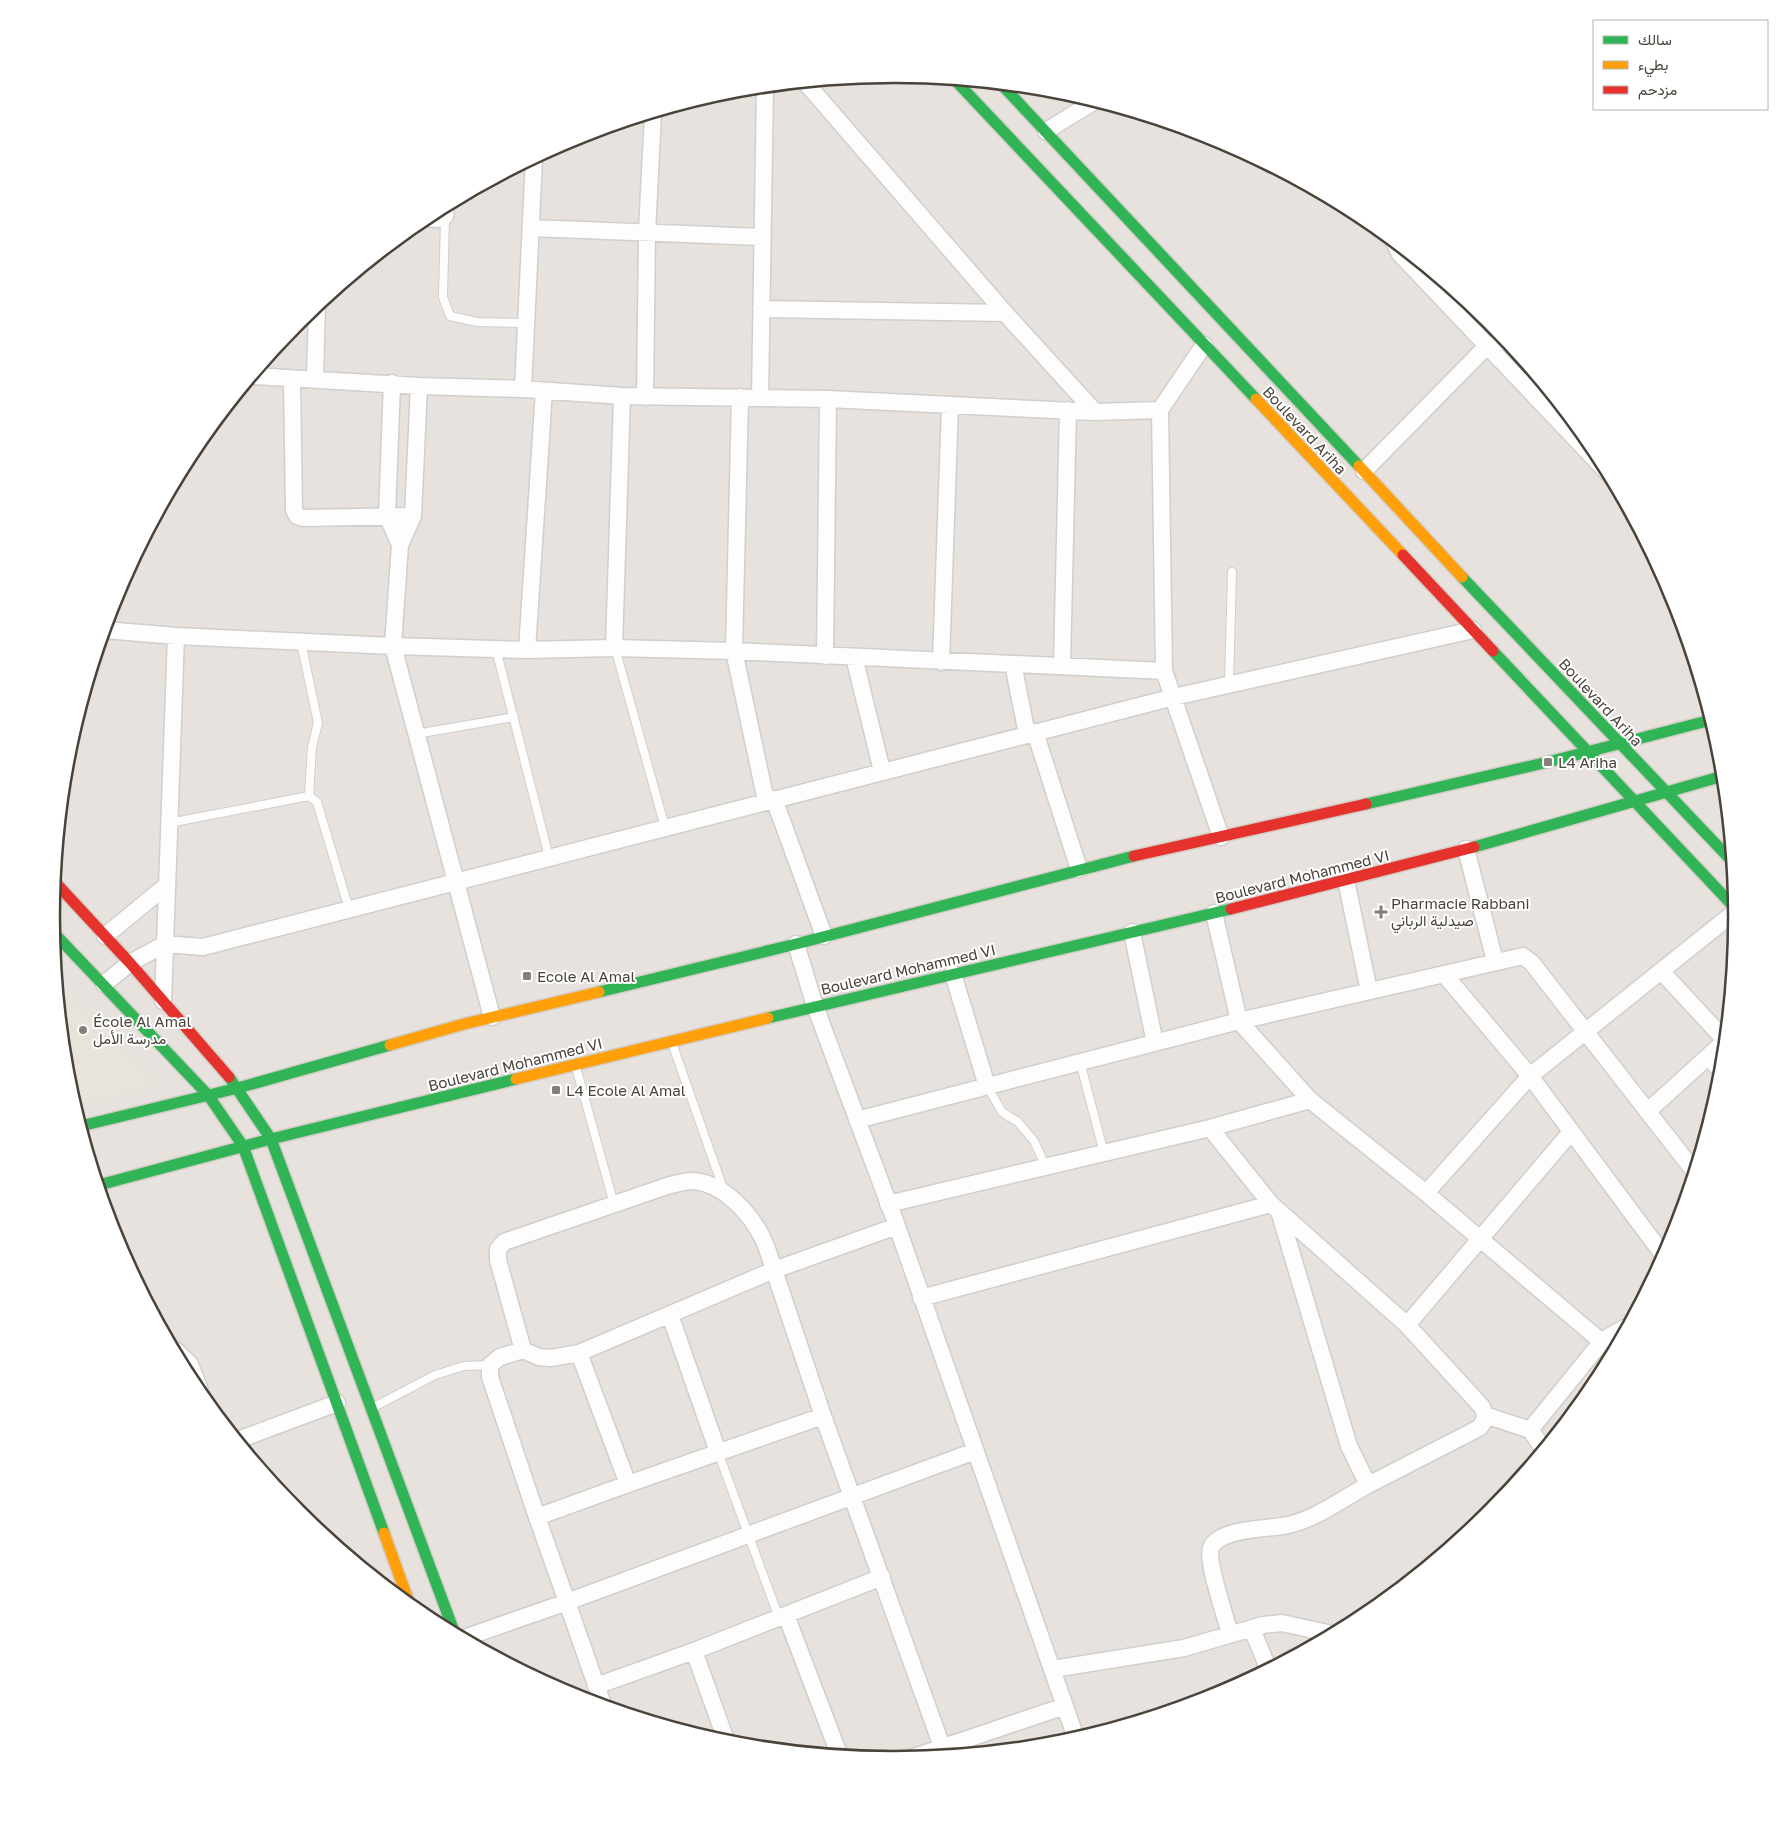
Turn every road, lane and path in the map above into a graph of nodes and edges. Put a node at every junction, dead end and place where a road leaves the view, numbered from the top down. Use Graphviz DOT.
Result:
graph roads {
  1 [pos="961,86"];
  2 [pos="810,88"];
  3 [pos="1008,91"];
  4 [pos="765,93"];
  5 [pos="1088,106"];
  6 [pos="653,119"];
  7 [pos="1046,131"];
  8 [pos="530,167"];
  9 [pos="445,215"];
  10 [pos="531,228"];
  11 [pos="647,232"];
  12 [pos="761,237"];
  13 [pos="1415,266"];
  14 [pos="761,309"];
  15 [pos="1005,313"];
  16 [pos="317,315"];
  17 [pos="528,323"];
  18 [pos="1499,343"];
  19 [pos="1204,345"];
  20 [pos="1486,346"];
  21 [pos="259,377"];
  22 [pos="292,380"];
  23 [pos="315,380"];
  24 [pos="392,383"];
  25 [pos="419,386"];
  26 [pos="523,389"];
  27 [pos="544,391"];
  28 [pos="622,396"];
  29 [pos="645,396"];
  30 [pos="740,397"];
  31 [pos="760,398"];
  32 [pos="828,399"];
  33 [pos="950,405"];
  34 [pos="1068,410"];
  35 [pos="1160,410"];
  36 [pos="1095,412"];
  37 [pos="1568,426"];
  38 [pos="1364,471"];
  39 [pos="387,516"];
  40 [pos="413,516"];
  41 [pos="400,545"];
  42 [pos="1232,572"];
  43 [pos="111,630"];
  44 [pos="1473,630"];
  45 [pos="176,636"];
  46 [pos="301,642"];
  47 [pos="394,646"];
  48 [pos="614,648"];
  49 [pos="496,649"];
  50 [pos="527,650"];
  51 [pos="734,651"];
  52 [pos="825,656"];
  53 [pos="854,657"];
  54 [pos="941,662"];
  55 [pos="1013,664"];
  56 [pos="1062,665"];
  57 [pos="1164,671"];
  58 [pos="1229,684"];
  59 [pos="1174,697"];
  60 [pos="514,717"];
  61 [pos="1705,722"];
  62 [pos="1031,733"];
  63 [pos="416,734"];
  64 [pos="1619,744"];
  65 [pos="1586,752"];
  66 [pos="882,771"];
  67 [pos="1716,778"];
  68 [pos="1665,792"];
  69 [pos="309,796"];
  70 [pos="770,800"];
  71 [pos="1633,802"];
  72 [pos="170,823"];
  73 [pos="665,827"];
  74 [pos="1221,838"];
  75 [pos="1466,850"];
  76 [pos="1725,854"];
  77 [pos="549,857"];
  78 [pos="1079,869"];
  79 [pos="1346,880"];
  80 [pos="454,881"];
  81 [pos="167,885"];
  82 [pos="61,889"];
  83 [pos="1727,901"];
  84 [pos="349,909"];
  85 [pos="1214,913"];
  86 [pos="1728,917"];
  87 [pos="1132,932"];
  88 [pos="105,936"];
  89 [pos="824,936"];
  90 [pos="61,940"];
  91 [pos="165,944"];
  92 [pos="796,944"];
  93 [pos="1495,961"];
  94 [pos="130,963"];
  95 [pos="1661,971"];
  96 [pos="952,974"];
  97 [pos="1444,974"];
  98 [pos="104,984"];
  99 [pos="1370,991"];
  100 [pos="163,1001"];
  101 [pos="814,1006"];
  102 [pos="492,1017"];
  103 [pos="1239,1021"];
  104 [pos="1586,1031"];
  105 [pos="1719,1036"];
  106 [pos="672,1042"];
  107 [pos="1155,1043"];
  108 [pos="1717,1048"];
  109 [pos="1708,1057"];
  110 [pos="1080,1062"];
  111 [pos="1715,1064"];
  112 [pos="575,1065"];
  113 [pos="1530,1076"];
  114 [pos="987,1086"];
  115 [pos="238,1088"];
  116 [pos="208,1095"];
  117 [pos="1310,1100"];
  118 [pos="1648,1111"];
  119 [pos="856,1120"];
  120 [pos="86,1125"];
  121 [pos="1210,1128"];
  122 [pos="1571,1132"];
  123 [pos="271,1139"];
  124 [pos="243,1146"];
  125 [pos="1104,1153"];
  126 [pos="1690,1165"];
  127 [pos="1046,1167"];
  128 [pos="104,1184"];
  129 [pos="1426,1193"];
  130 [pos="725,1194"];
  131 [pos="614,1204"];
  132 [pos="888,1204"];
  133 [pos="1275,1208"];
  134 [pos="897,1226"];
  135 [pos="1481,1240"];
  136 [pos="1659,1249"];
  137 [pos="774,1270"];
  138 [pos="921,1298"];
  139 [pos="670,1315"];
  140 [pos="1407,1325"];
  141 [pos="1617,1332"];
  142 [pos="1603,1340"];
  143 [pos="523,1350"];
  144 [pos="579,1353"];
  145 [pos="490,1365"];
  146 [pos="337,1403"];
  147 [pos="371,1409"];
  148 [pos="1485,1415"];
  149 [pos="823,1416"];
  150 [pos="1530,1430"];
  151 [pos="243,1438"];
  152 [pos="1540,1444"];
  153 [pos="975,1451"];
  154 [pos="718,1452"];
  155 [pos="628,1484"];
  156 [pos="1368,1484"];
  157 [pos="853,1497"];
  158 [pos="537,1517"];
  159 [pos="747,1536"];
  160 [pos="882,1577"];
  161 [pos="405,1592"];
  162 [pos="566,1602"];
  163 [pos="782,1616"];
  164 [pos="451,1622"];
  165 [pos="1252,1629"];
  166 [pos="1322,1632"];
  167 [pos="1230,1634"];
  168 [pos="471,1635"];
  169 [pos="694,1651"];
  170 [pos="1266,1663"];
  171 [pos="1053,1669"];
  172 [pos="596,1686"];
  173 [pos="600,1697"];
  174 [pos="1065,1706"];
  175 [pos="1074,1731"];
  176 [pos="724,1733"];
  177 [pos="837,1749"];
  178 [pos="943,1749"];
  179 [pos="950,1749"];
  1 -- 19 [label="main road, Boulevard Ariha"];
  2 -- 15 [label="street"];
  3 -- 7 [label="main road, Boulevard Ariha"];
  4 -- 12 [label="street"];
  5 -- 7 [label="street"];
  6 -- 11 [label="street"];
  7 -- 38 [label="main road, Boulevard Ariha"];
  8 -- 10 [label="street"];
  9 -- 17 [label="lane"];
  10 -- 11 [label="street"];
  10 -- 17 [label="street"];
  11 -- 12 [label="street"];
  11 -- 29 [label="street"];
  12 -- 14 [label="street"];
  13 -- 20 [label="street"];
  14 -- 15 [label="street"];
  14 -- 31 [label="street"];
  15 -- 36 [label="street"];
  16 -- 23 [label="street"];
  17 -- 26 [label="street"];
  18 -- 20 [label="street"];
  19 -- 35 [label="street"];
  19 -- 44 [label="main road, Boulevard Ariha"];
  20 -- 37 [label="street"];
  20 -- 38 [label="street"];
  21 -- 22 [label="street"];
  22 -- 23 [label="street"];
  22 -- 39 [label="street"];
  23 -- 24 [label="street"];
  24 -- 25 [label="street"];
  24 -- 39 [label="street"];
  25 -- 26 [label="street"];
  25 -- 40 [label="street"];
  26 -- 27 [label="street"];
  27 -- 28 [label="street"];
  27 -- 50 [label="street"];
  28 -- 29 [label="street"];
  28 -- 48 [label="street"];
  29 -- 30 [label="street"];
  30 -- 31 [label="street"];
  30 -- 51 [label="street"];
  31 -- 32 [label="street"];
  32 -- 33 [label="street"];
  32 -- 52 [label="street"];
  33 -- 34 [label="street"];
  33 -- 54 [label="street"];
  34 -- 36 [label="street"];
  34 -- 56 [label="street"];
  35 -- 36 [label="street"];
  35 -- 57 [label="street"];
  38 -- 64 [label="main road, Boulevard Ariha"];
  39 -- 40 [label="street"];
  39 -- 41 [label="street"];
  40 -- 41 [label="street"];
  41 -- 47 [label="street"];
  42 -- 58 [label="lane"];
  43 -- 45 [label="street"];
  44 -- 58 [label="street"];
  44 -- 65 [label="main road, Boulevard Ariha"];
  45 -- 46 [label="street"];
  45 -- 72 [label="street"];
  46 -- 47 [label="street"];
  46 -- 69 [label="lane"];
  47 -- 49 [label="street"];
  47 -- 63 [label="street"];
  48 -- 50 [label="street"];
  48 -- 51 [label="street"];
  48 -- 73 [label="lane"];
  49 -- 50 [label="street"];
  49 -- 60 [label="lane"];
  51 -- 52 [label="street"];
  51 -- 70 [label="street"];
  52 -- 53 [label="street"];
  53 -- 54 [label="street"];
  53 -- 66 [label="street"];
  54 -- 55 [label="street"];
  55 -- 56 [label="street"];
  55 -- 62 [label="street"];
  56 -- 57 [label="street"];
  57 -- 59 [label="street"];
  58 -- 59 [label="street"];
  59 -- 62 [label="street"];
  59 -- 74 [label="street"];
  60 -- 63 [label="lane"];
  60 -- 77 [label="lane"];
  61 -- 64 [label="main road"];
  62 -- 66 [label="street"];
  62 -- 78 [label="street"];
  63 -- 80 [label="street"];
  64 -- 65 [label="main road"];
  64 -- 68 [label="main road, Boulevard Ariha"];
  65 -- 71 [label="main road, Boulevard Ariha"];
  65 -- 74 [label="main road"];
  66 -- 70 [label="street"];
  67 -- 68 [label="main road, Boulevard Mohammed VI"];
  68 -- 71 [label="main road, Boulevard Mohammed VI"];
  68 -- 76 [label="main road, Boulevard Ariha"];
  69 -- 72 [label="lane"];
  69 -- 84 [label="lane"];
  70 -- 73 [label="street"];
  70 -- 89 [label="street"];
  71 -- 75 [label="main road, Boulevard Mohammed VI"];
  71 -- 83 [label="main road, Boulevard Ariha"];
  72 -- 81 [label="street"];
  73 -- 77 [label="street"];
  74 -- 78 [label="main road"];
  75 -- 79 [label="main road, Boulevard Mohammed VI"];
  75 -- 93 [label="street"];
  77 -- 80 [label="street"];
  78 -- 89 [label="main road"];
  79 -- 85 [label="main road, Boulevard Mohammed VI"];
  79 -- 99 [label="street"];
  80 -- 84 [label="street"];
  80 -- 102 [label="street"];
  81 -- 88 [label="street"];
  81 -- 91 [label="street"];
  82 -- 88 [label="main road"];
  84 -- 91 [label="street"];
  85 -- 87 [label="main road, Boulevard Mohammed VI"];
  85 -- 103 [label="street"];
  86 -- 95 [label="street"];
  87 -- 96 [label="main road, Boulevard Mohammed VI"];
  87 -- 107 [label="street"];
  88 -- 94 [label="main road"];
  89 -- 92 [label="main road"];
  90 -- 98 [label="main road"];
  91 -- 94 [label="street"];
  91 -- 100 [label="street"];
  92 -- 101 [label="street"];
  92 -- 102 [label="main road"];
  93 -- 97 [label="street"];
  93 -- 104 [label="street"];
  94 -- 98 [label="street"];
  94 -- 100 [label="main road"];
  95 -- 104 [label="street"];
  95 -- 105 [label="street"];
  96 -- 101 [label="main road, Boulevard Mohammed VI"];
  96 -- 114 [label="street"];
  97 -- 99 [label="street"];
  97 -- 113 [label="street"];
  98 -- 116 [label="main road"];
  99 -- 103 [label="street"];
  100 -- 115 [label="main road"];
  101 -- 106 [label="main road, Boulevard Mohammed VI"];
  101 -- 119 [label="street"];
  102 -- 115 [label="main road"];
  103 -- 107 [label="street"];
  103 -- 117 [label="street"];
  104 -- 113 [label="street"];
  104 -- 118 [label="street"];
  106 -- 112 [label="main road, Boulevard Mohammed VI"];
  106 -- 130 [label="lane"];
  107 -- 110 [label="street"];
  108 -- 109 [label="street"];
  109 -- 111 [label="street"];
  109 -- 118 [label="street"];
  110 -- 114 [label="street"];
  110 -- 125 [label="lane"];
  112 -- 123 [label="main road, Boulevard Mohammed VI"];
  112 -- 131 [label="lane"];
  113 -- 122 [label="street"];
  113 -- 129 [label="street"];
  114 -- 119 [label="street"];
  114 -- 127 [label="lane"];
  115 -- 116 [label="main road"];
  115 -- 123 [label="main road"];
  116 -- 120 [label="main road"];
  116 -- 124 [label="main road"];
  117 -- 121 [label="street"];
  117 -- 129 [label="street"];
  118 -- 126 [label="street"];
  119 -- 132 [label="street"];
  121 -- 125 [label="street"];
  121 -- 133 [label="street"];
  122 -- 135 [label="street"];
  122 -- 136 [label="street"];
  123 -- 124 [label="main road, Boulevard Mohammed VI"];
  123 -- 147 [label="main road"];
  124 -- 128 [label="main road, Boulevard Mohammed VI"];
  124 -- 146 [label="main road"];
  125 -- 127 [label="street"];
  127 -- 132 [label="street"];
  129 -- 135 [label="street"];
  130 -- 131 [label="street"];
  130 -- 137 [label="street"];
  131 -- 143 [label="street"];
  132 -- 134 [label="street"];
  133 -- 138 [label="street"];
  133 -- 140 [label="street"];
  133 -- 156 [label="street"];
  134 -- 137 [label="street"];
  134 -- 138 [label="street"];
  135 -- 140 [label="street"];
  135 -- 142 [label="street"];
  137 -- 139 [label="street"];
  137 -- 149 [label="street"];
  138 -- 153 [label="street"];
  139 -- 144 [label="street"];
  139 -- 154 [label="street"];
  140 -- 148 [label="street"];
  141 -- 142 [label="street"];
  142 -- 150 [label="street"];
  143 -- 144 [label="street"];
  143 -- 145 [label="street"];
  144 -- 155 [label="street"];
  145 -- 147 [label="lane"];
  145 -- 158 [label="street"];
  146 -- 151 [label="street"];
  146 -- 161 [label="main road"];
  147 -- 164 [label="main road"];
  148 -- 150 [label="street"];
  148 -- 156 [label="street"];
  149 -- 154 [label="street"];
  149 -- 157 [label="street"];
  150 -- 152 [label="street"];
  153 -- 157 [label="street"];
  153 -- 171 [label="street"];
  154 -- 155 [label="street"];
  154 -- 159 [label="lane"];
  155 -- 158 [label="street"];
  156 -- 167 [label="street"];
  157 -- 159 [label="street"];
  157 -- 160 [label="street"];
  158 -- 162 [label="street"];
  159 -- 162 [label="street"];
  159 -- 163 [label="lane"];
  160 -- 163 [label="street"];
  160 -- 178 [label="street"];
  162 -- 168 [label="street"];
  162 -- 172 [label="street"];
  163 -- 169 [label="street"];
  163 -- 177 [label="street"];
  165 -- 166 [label="street"];
  165 -- 167 [label="street"];
  165 -- 170 [label="street"];
  167 -- 171 [label="street"];
  169 -- 172 [label="street"];
  169 -- 176 [label="street"];
  171 -- 174 [label="street"];
  172 -- 173 [label="street"];
  174 -- 175 [label="street"];
  174 -- 179 [label="street"];
}
